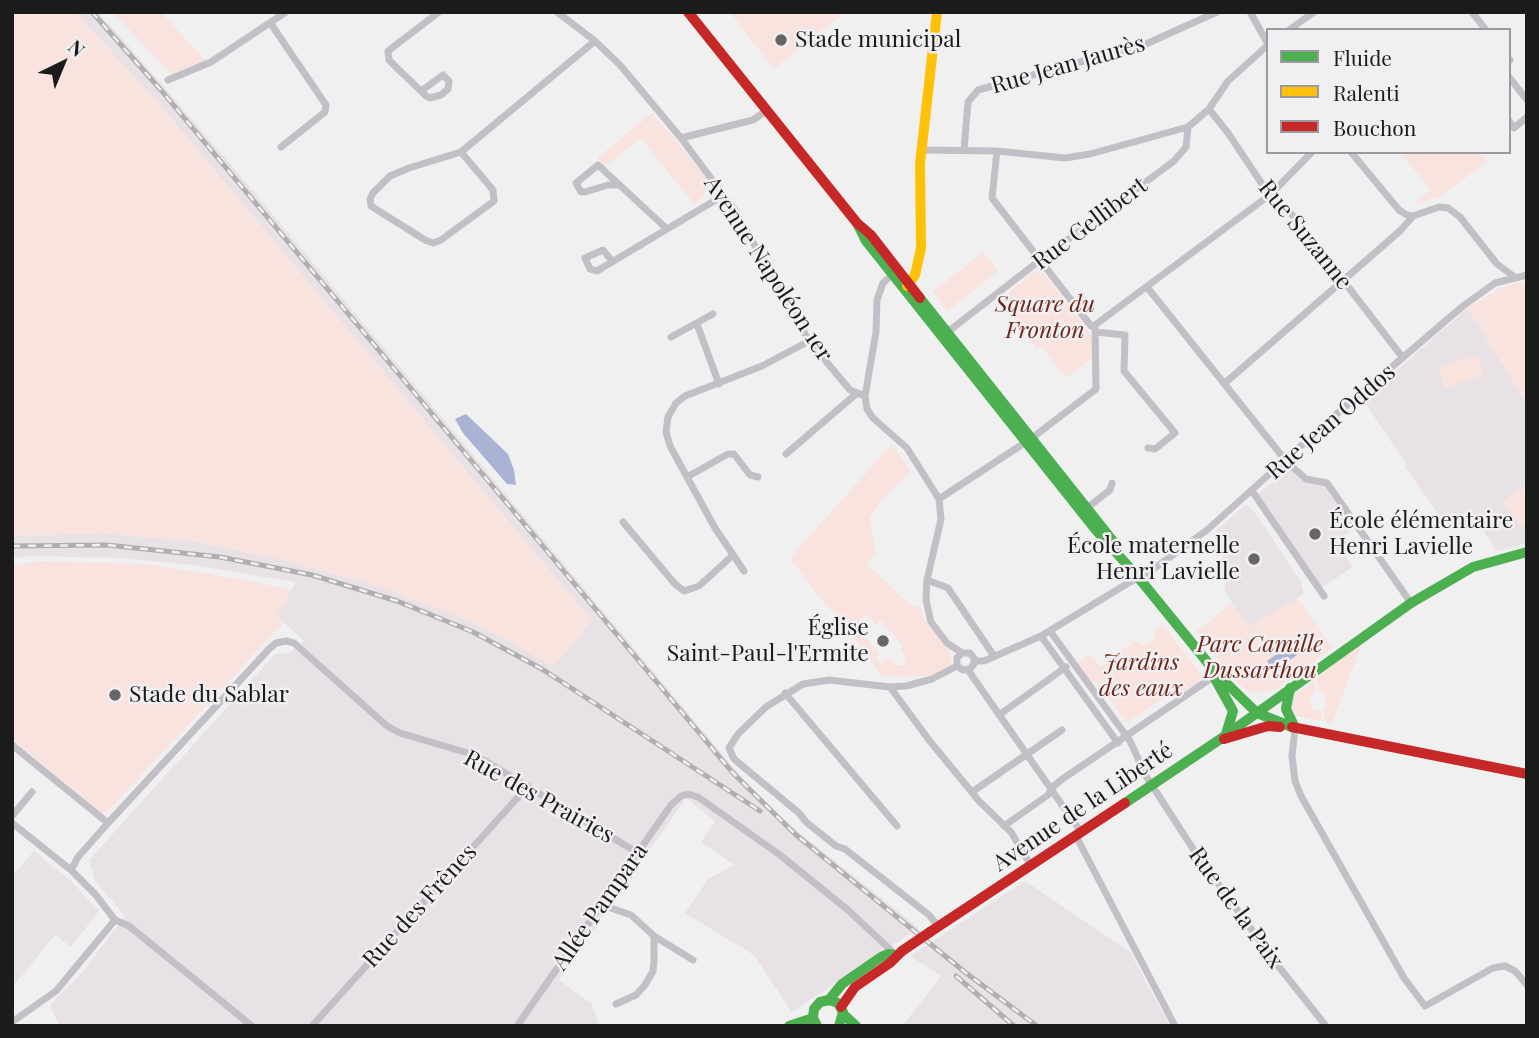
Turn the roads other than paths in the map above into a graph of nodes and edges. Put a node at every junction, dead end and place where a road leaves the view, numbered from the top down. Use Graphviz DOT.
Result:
graph roads {
  1 [pos="286,12"];
  2 [pos="439,12"];
  3 [pos="557,12"];
  4 [pos="688,12"];
  5 [pos="937,12"];
  6 [pos="1217,12"];
  7 [pos="1250,12"];
  8 [pos="1314,12"];
  9 [pos="1472,12"];
  10 [pos="271,24"];
  11 [pos="1292,28"];
  12 [pos="1484,28"];
  13 [pos="1266,40"];
  14 [pos="595,41"];
  15 [pos="1266,46"];
  16 [pos="168,80"];
  17 [pos="1511,80"];
  18 [pos="421,91"];
  19 [pos="1527,100"];
  20 [pos="1209,109"];
  21 [pos="766,111"];
  22 [pos="1527,117"];
  23 [pos="1511,124"];
  24 [pos="1188,127"];
  25 [pos="681,138"];
  26 [pos="281,147"];
  27 [pos="921,150"];
  28 [pos="964,150"];
  29 [pos="997,151"];
  30 [pos="461,152"];
  31 [pos="1310,154"];
  32 [pos="1352,154"];
  33 [pos="618,185"];
  34 [pos="1271,194"];
  35 [pos="724,195"];
  36 [pos="1413,216"];
  37 [pos="667,229"];
  38 [pos="612,261"];
  39 [pos="1039,261"];
  40 [pos="1499,266"];
  41 [pos="895,272"];
  42 [pos="1527,275"];
  43 [pos="1516,278"];
  44 [pos="1343,280"];
  45 [pos="1495,284"];
  46 [pos="906,286"];
  47 [pos="1147,287"];
  48 [pos="713,314"];
  49 [pos="697,324"];
  50 [pos="1095,329"];
  51 [pos="944,334"];
  52 [pos="671,337"];
  53 [pos="809,341"];
  54 [pos="1403,359"];
  55 [pos="1225,383"];
  56 [pos="719,384"];
  57 [pos="856,394"];
  58 [pos="865,396"];
  59 [pos="1029,440"];
  60 [pos="1148,448"];
  61 [pos="786,454"];
  62 [pos="1286,461"];
  63 [pos="687,477"];
  64 [pos="758,477"];
  65 [pos="1112,483"];
  66 [pos="1252,491"];
  67 [pos="939,499"];
  68 [pos="1087,508"];
  69 [pos="623,522"];
  70 [pos="1527,552"];
  71 [pos="732,556"];
  72 [pos="1130,568"];
  73 [pos="744,570"];
  74 [pos="1139,578"];
  75 [pos="927,580"];
  76 [pos="1324,596"];
  77 [pos="1411,603"];
  78 [pos="1050,631"];
  79 [pos="1041,636"];
  80 [pos="962,653"];
  81 [pos="994,656"];
  82 [pos="974,661"];
  83 [pos="1072,662"];
  84 [pos="957,666"];
  85 [pos="1064,668"];
  86 [pos="968,670"];
  87 [pos="1214,673"];
  88 [pos="890,687"];
  89 [pos="1290,688"];
  90 [pos="785,694"];
  91 [pos="1257,713"];
  92 [pos="999,715"];
  93 [pos="1295,728"];
  94 [pos="1062,730"];
  95 [pos="1126,737"];
  96 [pos="1222,738"];
  97 [pos="1118,743"];
  98 [pos="12,745"];
  99 [pos="1026,753"];
  100 [pos="1527,774"];
  101 [pos="1152,785"];
  102 [pos="528,786"];
  103 [pos="32,792"];
  104 [pos="972,792"];
  105 [pos="1052,792"];
  106 [pos="12,816"];
  107 [pos="12,823"];
  108 [pos="108,823"];
  109 [pos="897,826"];
  110 [pos="1004,826"];
  111 [pos="1079,834"];
  112 [pos="638,853"];
  113 [pos="1031,866"];
  114 [pos="71,870"];
  115 [pos="602,905"];
  116 [pos="114,920"];
  117 [pos="935,929"];
  118 [pos="654,936"];
  119 [pos="896,955"];
  120 [pos="693,960"];
  121 [pos="1527,985"];
  122 [pos="829,1000"];
  123 [pos="616,1004"];
  124 [pos="842,1011"];
  125 [pos="12,1022"];
  126 [pos="815,1022"];
  127 [pos="252,1026"];
  128 [pos="312,1026"];
  129 [pos="517,1026"];
  130 [pos="789,1026"];
  131 [pos="839,1026"];
  132 [pos="856,1026"];
  133 [pos="1175,1026"];
  134 [pos="1326,1026"];
  1 -- 10 [label="street"];
  2 -- 18 [label="street"];
  3 -- 14 [label="street, Avenue Napoléon 1er"];
  4 -- 21 [label="main road"];
  5 -- 27 [label="main road"];
  6 -- 28 [label="street, Rue Jean Jaurès"];
  7 -- 13 [label="street"];
  8 -- 11 [label="street"];
  9 -- 12 [label="street"];
  10 -- 16 [label="street"];
  10 -- 26 [label="street"];
  14 -- 25 [label="street, Avenue Napoléon 1er"];
  14 -- 30 [label="street"];
  15 -- 20 [label="street"];
  17 -- 19 [label="street"];
  20 -- 24 [label="street"];
  20 -- 34 [label="street, Rue Suzanne"];
  21 -- 25 [label="street"];
  21 -- 41 [label="main road"];
  22 -- 23 [label="street"];
  24 -- 29 [label="street"];
  24 -- 39 [label="street, Rue Gellibert"];
  25 -- 35 [label="street, Avenue Napoléon 1er"];
  27 -- 28 [label="street"];
  27 -- 46 [label="main road"];
  28 -- 29 [label="street"];
  29 -- 39 [label="street"];
  30 -- 30 [label="street"];
  31 -- 34 [label="street"];
  32 -- 36 [label="street"];
  33 -- 33 [label="street"];
  33 -- 37 [label="street"];
  34 -- 44 [label="street, Rue Suzanne"];
  34 -- 47 [label="street"];
  35 -- 37 [label="street"];
  35 -- 53 [label="street, Avenue Napoléon 1er"];
  36 -- 40 [label="street"];
  36 -- 44 [label="street"];
  37 -- 38 [label="street"];
  39 -- 50 [label="street"];
  39 -- 51 [label="street, Rue Gellibert"];
  40 -- 43 [label="street"];
  40 -- 45 [label="street"];
  41 -- 46 [label="main road"];
  41 -- 58 [label="street"];
  42 -- 43 [label="street, Rue Jean Oddos"];
  43 -- 45 [label="street, Rue Jean Oddos"];
  44 -- 54 [label="street, Rue Suzanne"];
  44 -- 55 [label="street"];
  45 -- 54 [label="street, Rue Jean Oddos"];
  46 -- 51 [label="main road"];
  47 -- 50 [label="street"];
  47 -- 55 [label="street"];
  48 -- 49 [label="street"];
  49 -- 52 [label="street"];
  49 -- 56 [label="street"];
  50 -- 59 [label="street"];
  50 -- 60 [label="street"];
  51 -- 59 [label="main road"];
  53 -- 56 [label="street"];
  53 -- 57 [label="street, Avenue Napoléon 1er"];
  54 -- 62 [label="street, Rue Jean Oddos"];
  55 -- 62 [label="street"];
  56 -- 63 [label="street"];
  57 -- 58 [label="street"];
  57 -- 61 [label="street"];
  58 -- 67 [label="street"];
  59 -- 67 [label="street"];
  59 -- 68 [label="main road"];
  59 -- 72 [label="main road"];
  62 -- 66 [label="street, Rue Jean Oddos"];
  62 -- 77 [label="street"];
  63 -- 64 [label="street"];
  63 -- 71 [label="street"];
  65 -- 68 [label="street"];
  66 -- 74 [label="street, Rue Jean Oddos"];
  66 -- 76 [label="street"];
  67 -- 75 [label="street"];
  68 -- 72 [label="main road"];
  69 -- 71 [label="street"];
  70 -- 77 [label="main road, Avenue de la Liberté"];
  71 -- 73 [label="street"];
  72 -- 74 [label="main road"];
  74 -- 78 [label="street, Rue Jean Oddos"];
  74 -- 87 [label="main road"];
  75 -- 80 [label="street"];
  75 -- 81 [label="street"];
  77 -- 89 [label="main road, Avenue de la Liberté"];
  78 -- 79 [label="street, Rue Jean Oddos"];
  78 -- 83 [label="street, Rue de la Paix"];
  79 -- 81 [label="street, Rue Jean Oddos"];
  79 -- 85 [label="street"];
  80 -- 82 [label="street"];
  80 -- 84 [label="street"];
  81 -- 82 [label="street, Rue Jean Oddos"];
  82 -- 86 [label="street"];
  83 -- 85 [label="street"];
  83 -- 95 [label="street, Rue de la Paix"];
  84 -- 86 [label="street"];
  84 -- 88 [label="street"];
  85 -- 92 [label="street"];
  85 -- 97 [label="street"];
  86 -- 92 [label="street"];
  87 -- 91 [label="main road"];
  87 -- 95 [label="street"];
  87 -- 96 [label="main road"];
  88 -- 90 [label="street"];
  88 -- 104 [label="street"];
  89 -- 91 [label="main road, Avenue de la Liberté"];
  89 -- 93 [label="main road"];
  90 -- 109 [label="street"];
  90 -- 117 [label="street"];
  91 -- 93 [label="main road"];
  91 -- 96 [label="main road, Avenue de la Liberté"];
  92 -- 99 [label="street"];
  93 -- 96 [label="main road"];
  93 -- 100 [label="main road"];
  93 -- 121 [label="street"];
  94 -- 99 [label="street"];
  95 -- 97 [label="street"];
  95 -- 101 [label="street, Rue de la Paix"];
  96 -- 101 [label="main road, Avenue de la Liberté"];
  97 -- 105 [label="street"];
  98 -- 108 [label="street"];
  99 -- 104 [label="street"];
  99 -- 105 [label="street"];
  101 -- 111 [label="main road, Avenue de la Liberté"];
  101 -- 134 [label="street, Rue de la Paix"];
  102 -- 108 [label="street, Rue des Prairies"];
  102 -- 112 [label="street, Rue des Prairies"];
  102 -- 128 [label="street, Rue des Frênes"];
  103 -- 106 [label="street"];
  104 -- 110 [label="street"];
  105 -- 110 [label="street"];
  105 -- 111 [label="street"];
  107 -- 114 [label="street"];
  108 -- 114 [label="street, Rue des Prairies"];
  110 -- 113 [label="street"];
  111 -- 113 [label="main road, Avenue de la Liberté"];
  111 -- 133 [label="street"];
  112 -- 115 [label="street, Allée Pampara"];
  112 -- 119 [label="street, Allée Pampara"];
  113 -- 117 [label="main road, Avenue de la Liberté"];
  114 -- 116 [label="street"];
  115 -- 118 [label="street"];
  115 -- 129 [label="street, Allée Pampara"];
  116 -- 125 [label="street"];
  116 -- 127 [label="street"];
  117 -- 119 [label="main road, Avenue de la Liberté, bridge"];
  118 -- 120 [label="street"];
  118 -- 123 [label="street"];
  119 -- 122 [label="main road"];
  119 -- 124 [label="main road"];
  122 -- 124 [label="main road"];
  122 -- 126 [label="main road"];
  124 -- 131 [label="main road"];
  124 -- 132 [label="main road"];
  126 -- 130 [label="main road"];
}
